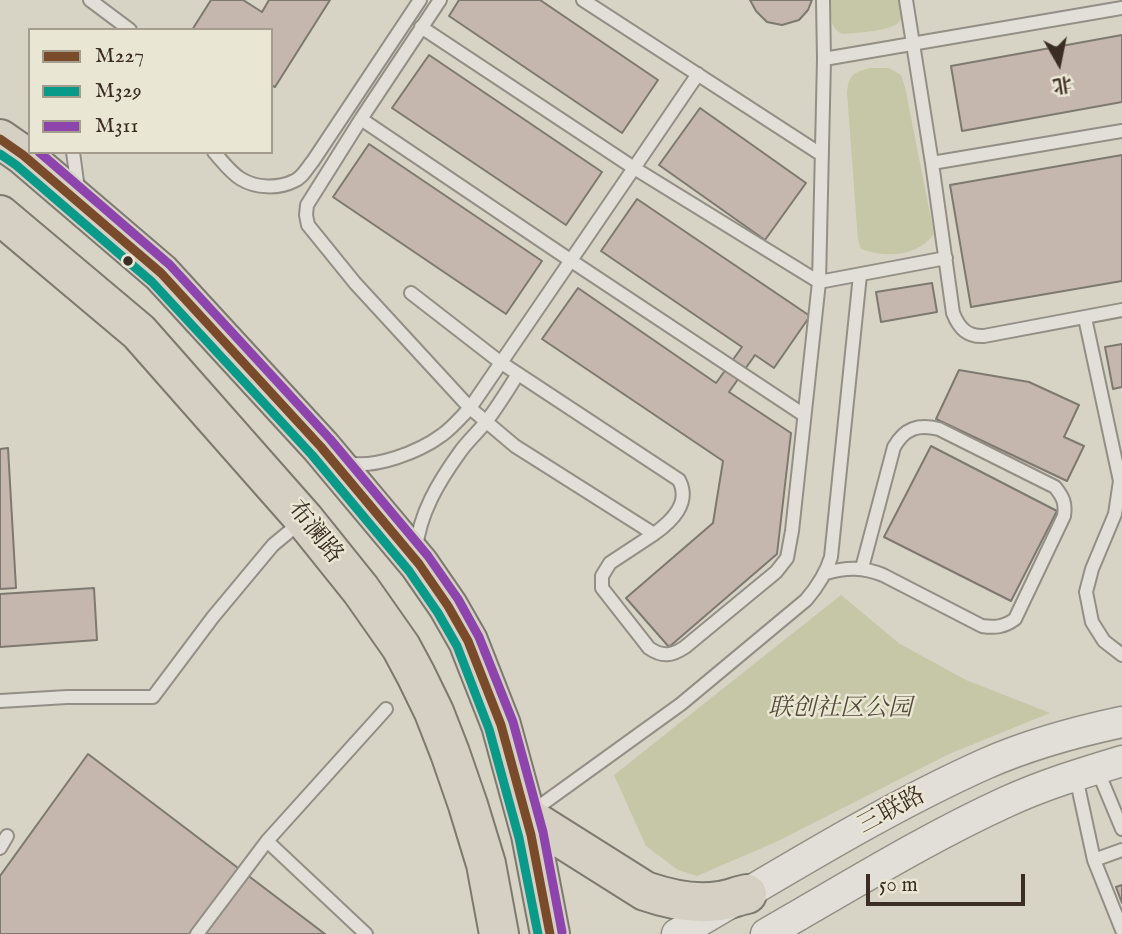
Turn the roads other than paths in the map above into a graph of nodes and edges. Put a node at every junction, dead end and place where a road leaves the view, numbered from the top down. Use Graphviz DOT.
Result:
graph roads {
  1 [pos="90,0"];
  2 [pos="420,0"];
  3 [pos="440,0"];
  4 [pos="583,0"];
  5 [pos="823,0"];
  6 [pos="906,0"];
  7 [pos="1122,8"];
  8 [pos="421,27"];
  9 [pos="128,28"];
  10 [pos="913,44"];
  11 [pos="824,59"];
  12 [pos="698,74"];
  13 [pos="361,119"];
  14 [pos="1122,131"];
  15 [pos="7,136"];
  16 [pos="73,154"];
  17 [pos="216,154"];
  18 [pos="822,155"];
  19 [pos="932,163"];
  20 [pos="634,168"];
  21 [pos="80,204"];
  22 [pos="0,215"];
  23 [pos="946,258"];
  24 [pos="570,260"];
  25 [pos="860,275"];
  26 [pos="819,282"];
  27 [pos="411,293"];
  28 [pos="1122,310"];
  29 [pos="1085,318"];
  30 [pos="500,362"];
  31 [pos="518,374"];
  32 [pos="470,408"];
  33 [pos="804,415"];
  34 [pos="486,422"];
  35 [pos="332,461"];
  36 [pos="1121,481"];
  37 [pos="304,519"];
  38 [pos="654,534"];
  39 [pos="419,564"];
  40 [pos="862,568"];
  41 [pos="826,573"];
  42 [pos="1122,655"];
  43 [pos="0,701"];
  44 [pos="386,709"];
  45 [pos="1122,722"];
  46 [pos="1098,768"];
  47 [pos="526,816"];
  48 [pos="1122,829"];
  49 [pos="0,836"];
  50 [pos="267,841"];
  51 [pos="0,848"];
  52 [pos="1122,850"];
  53 [pos="1094,860"];
  54 [pos="747,894"];
  55 [pos="1122,930"];
  56 [pos="197,934"];
  57 [pos="366,934"];
  58 [pos="499,934"];
  59 [pos="550,934"];
  60 [pos="677,934"];
  61 [pos="766,934"];
  1 -- 9 [label="lane"];
  2 -- 17 [label="lane"];
  3 -- 8 [label="lane"];
  4 -- 12 [label="lane"];
  5 -- 11 [label="lane"];
  6 -- 10 [label="lane"];
  7 -- 10 [label="lane"];
  8 -- 13 [label="lane"];
  8 -- 20 [label="lane"];
  10 -- 11 [label="lane"];
  10 -- 19 [label="lane"];
  11 -- 18 [label="lane"];
  12 -- 18 [label="lane"];
  12 -- 20 [label="lane"];
  13 -- 24 [label="lane"];
  13 -- 32 [label="lane"];
  14 -- 19 [label="lane"];
  15 -- 21 [label="main road"];
  16 -- 21 [label="lane"];
  18 -- 26 [label="lane"];
  19 -- 23 [label="lane"];
  20 -- 24 [label="lane"];
  20 -- 26 [label="lane"];
  21 -- 35 [label="main road"];
  22 -- 37 [label="main road, 布澜路"];
  23 -- 25 [label="lane"];
  23 -- 29 [label="lane"];
  24 -- 30 [label="lane"];
  24 -- 33 [label="lane"];
  25 -- 26 [label="lane"];
  25 -- 41 [label="lane"];
  26 -- 33 [label="lane"];
  27 -- 30 [label="lane"];
  28 -- 29 [label="lane"];
  29 -- 36 [label="lane"];
  30 -- 31 [label="lane"];
  30 -- 32 [label="lane"];
  31 -- 34 [label="lane"];
  31 -- 38 [label="lane"];
  32 -- 34 [label="lane"];
  32 -- 35 [label="lane"];
  33 -- 38 [label="lane"];
  34 -- 38 [label="lane"];
  34 -- 39 [label="lane"];
  35 -- 39 [label="main road"];
  36 -- 42 [label="lane"];
  37 -- 43 [label="lane"];
  37 -- 58 [label="main road, 布澜路"];
  39 -- 47 [label="main road"];
  40 -- 40 [label="lane"];
  40 -- 41 [label="lane"];
  41 -- 47 [label="lane"];
  44 -- 50 [label="lane"];
  45 -- 54 [label="street, 三联路"];
  46 -- 48 [label="lane"];
  46 -- 53 [label="lane"];
  46 -- 61 [label="street"];
  47 -- 54 [label="main road"];
  47 -- 59 [label="main road"];
  49 -- 51 [label="lane"];
  50 -- 56 [label="lane"];
  50 -- 57 [label="lane"];
  52 -- 53 [label="lane"];
  53 -- 55 [label="lane"];
  54 -- 60 [label="street, 三联路"];
}
